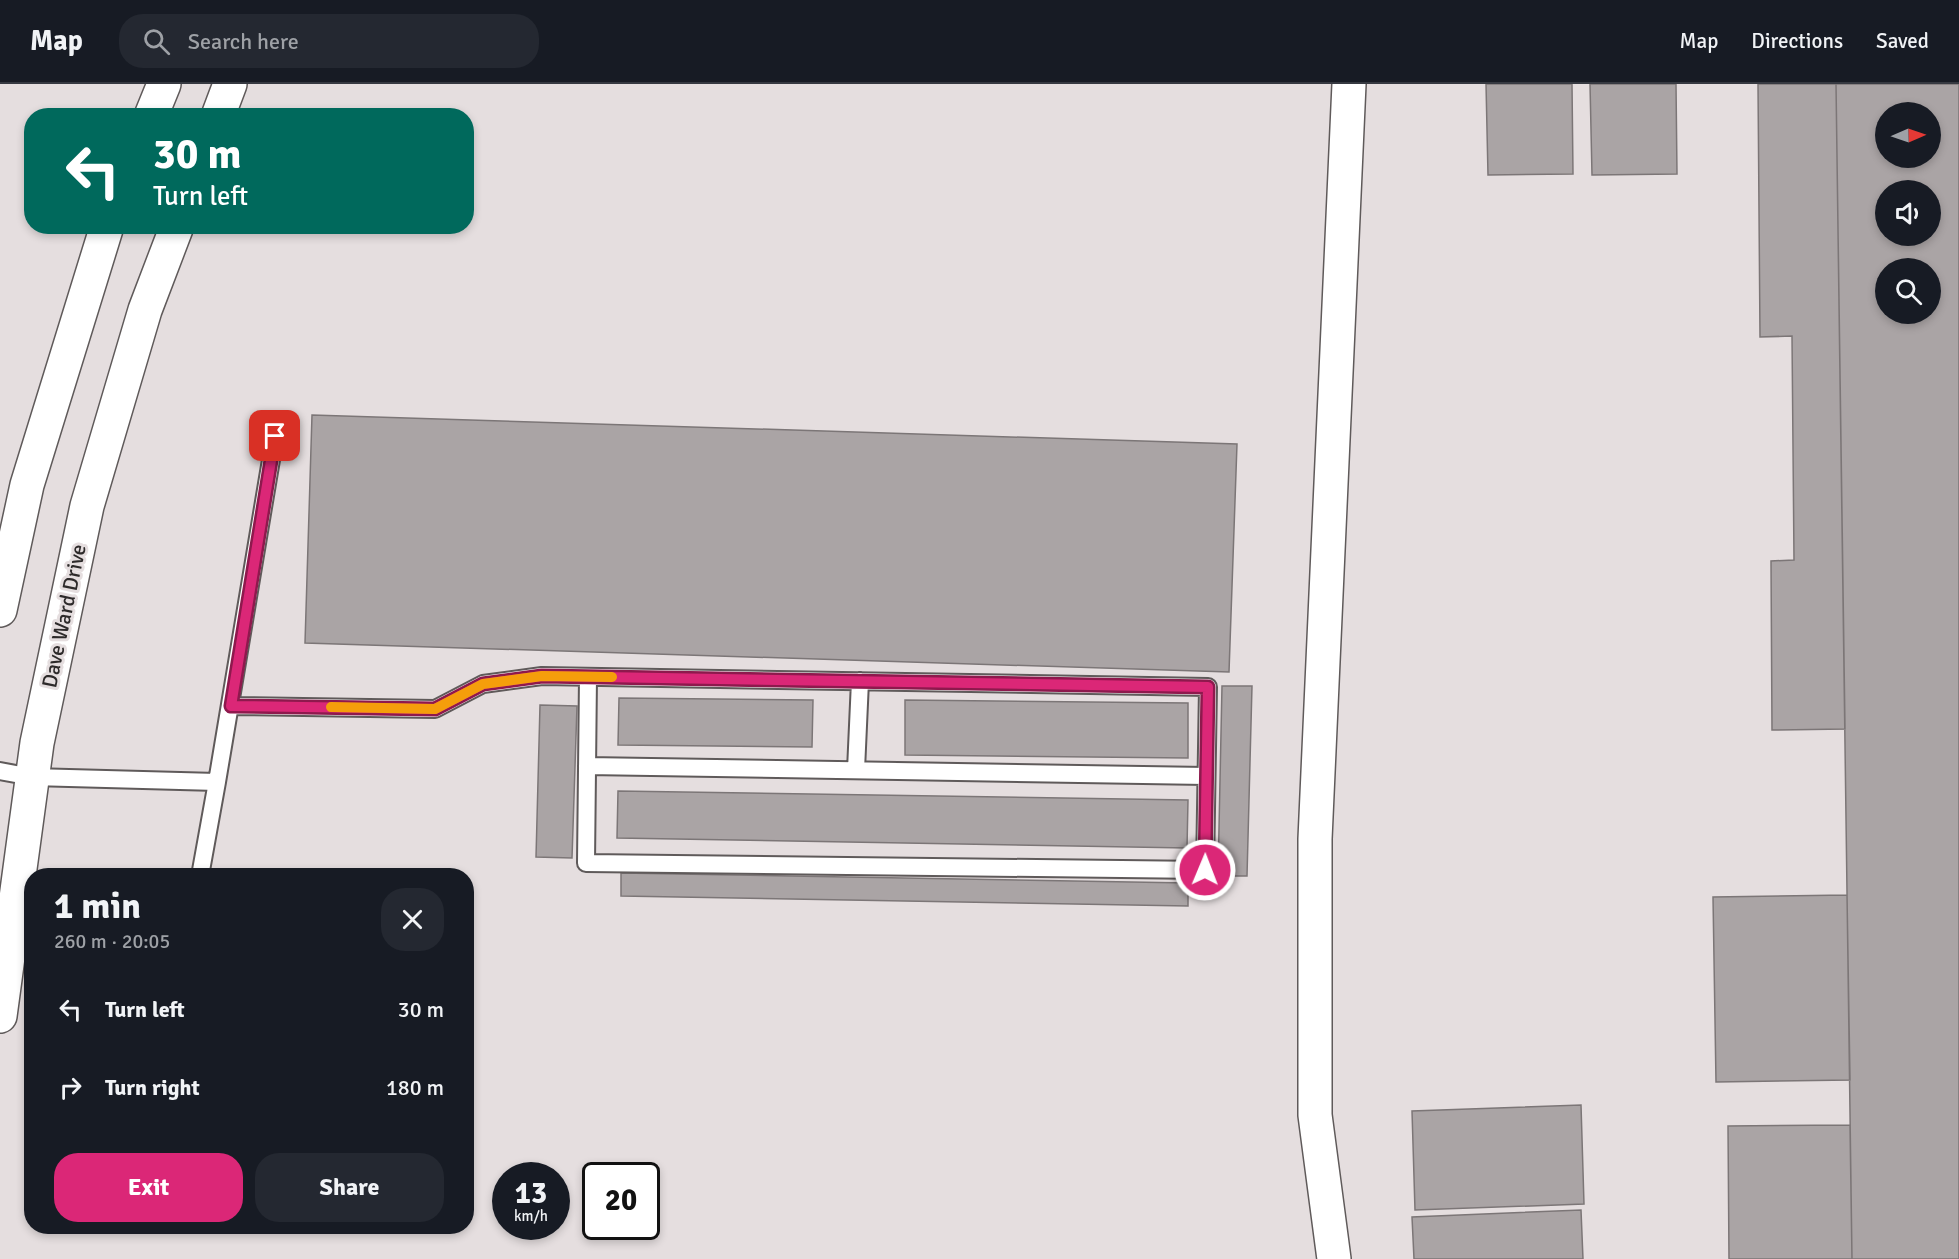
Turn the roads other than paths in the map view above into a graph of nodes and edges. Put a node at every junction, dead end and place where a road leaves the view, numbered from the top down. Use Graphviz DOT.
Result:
graph roads {
  1 [pos="164,84"];
  2 [pos="230,84"];
  3 [pos="1349,84"];
  4 [pos="154,108"];
  5 [pos="221,108"];
  6 [pos="105,234"];
  7 [pos="174,234"];
  8 [pos="275,436"];
  9 [pos="0,610"];
  10 [pos="588,677"];
  11 [pos="860,681"];
  12 [pos="231,706"];
  13 [pos="587,766"];
  14 [pos="856,770"];
  15 [pos="0,771"];
  16 [pos="1206,776"];
  17 [pos="32,777"];
  18 [pos="217,782"];
  19 [pos="201,868"];
  20 [pos="0,1016"];
  21 [pos="1334,1259"];
  1 -- 4 [label="main road"];
  2 -- 5 [label="main road"];
  3 -- 21 [label="main road"];
  6 -- 9 [label="main road"];
  7 -- 17 [label="main road, Dave Ward Drive"];
  8 -- 12 [label="lane"];
  10 -- 11 [label="lane"];
  10 -- 12 [label="lane"];
  10 -- 13 [label="lane"];
  11 -- 14 [label="lane"];
  11 -- 16 [label="lane"];
  12 -- 18 [label="lane"];
  13 -- 14 [label="lane"];
  13 -- 16 [label="lane"];
  14 -- 16 [label="lane"];
  15 -- 17 [label="lane"];
  17 -- 18 [label="lane"];
  17 -- 20 [label="main road, Dave Ward Drive"];
  18 -- 19 [label="lane"];
}
